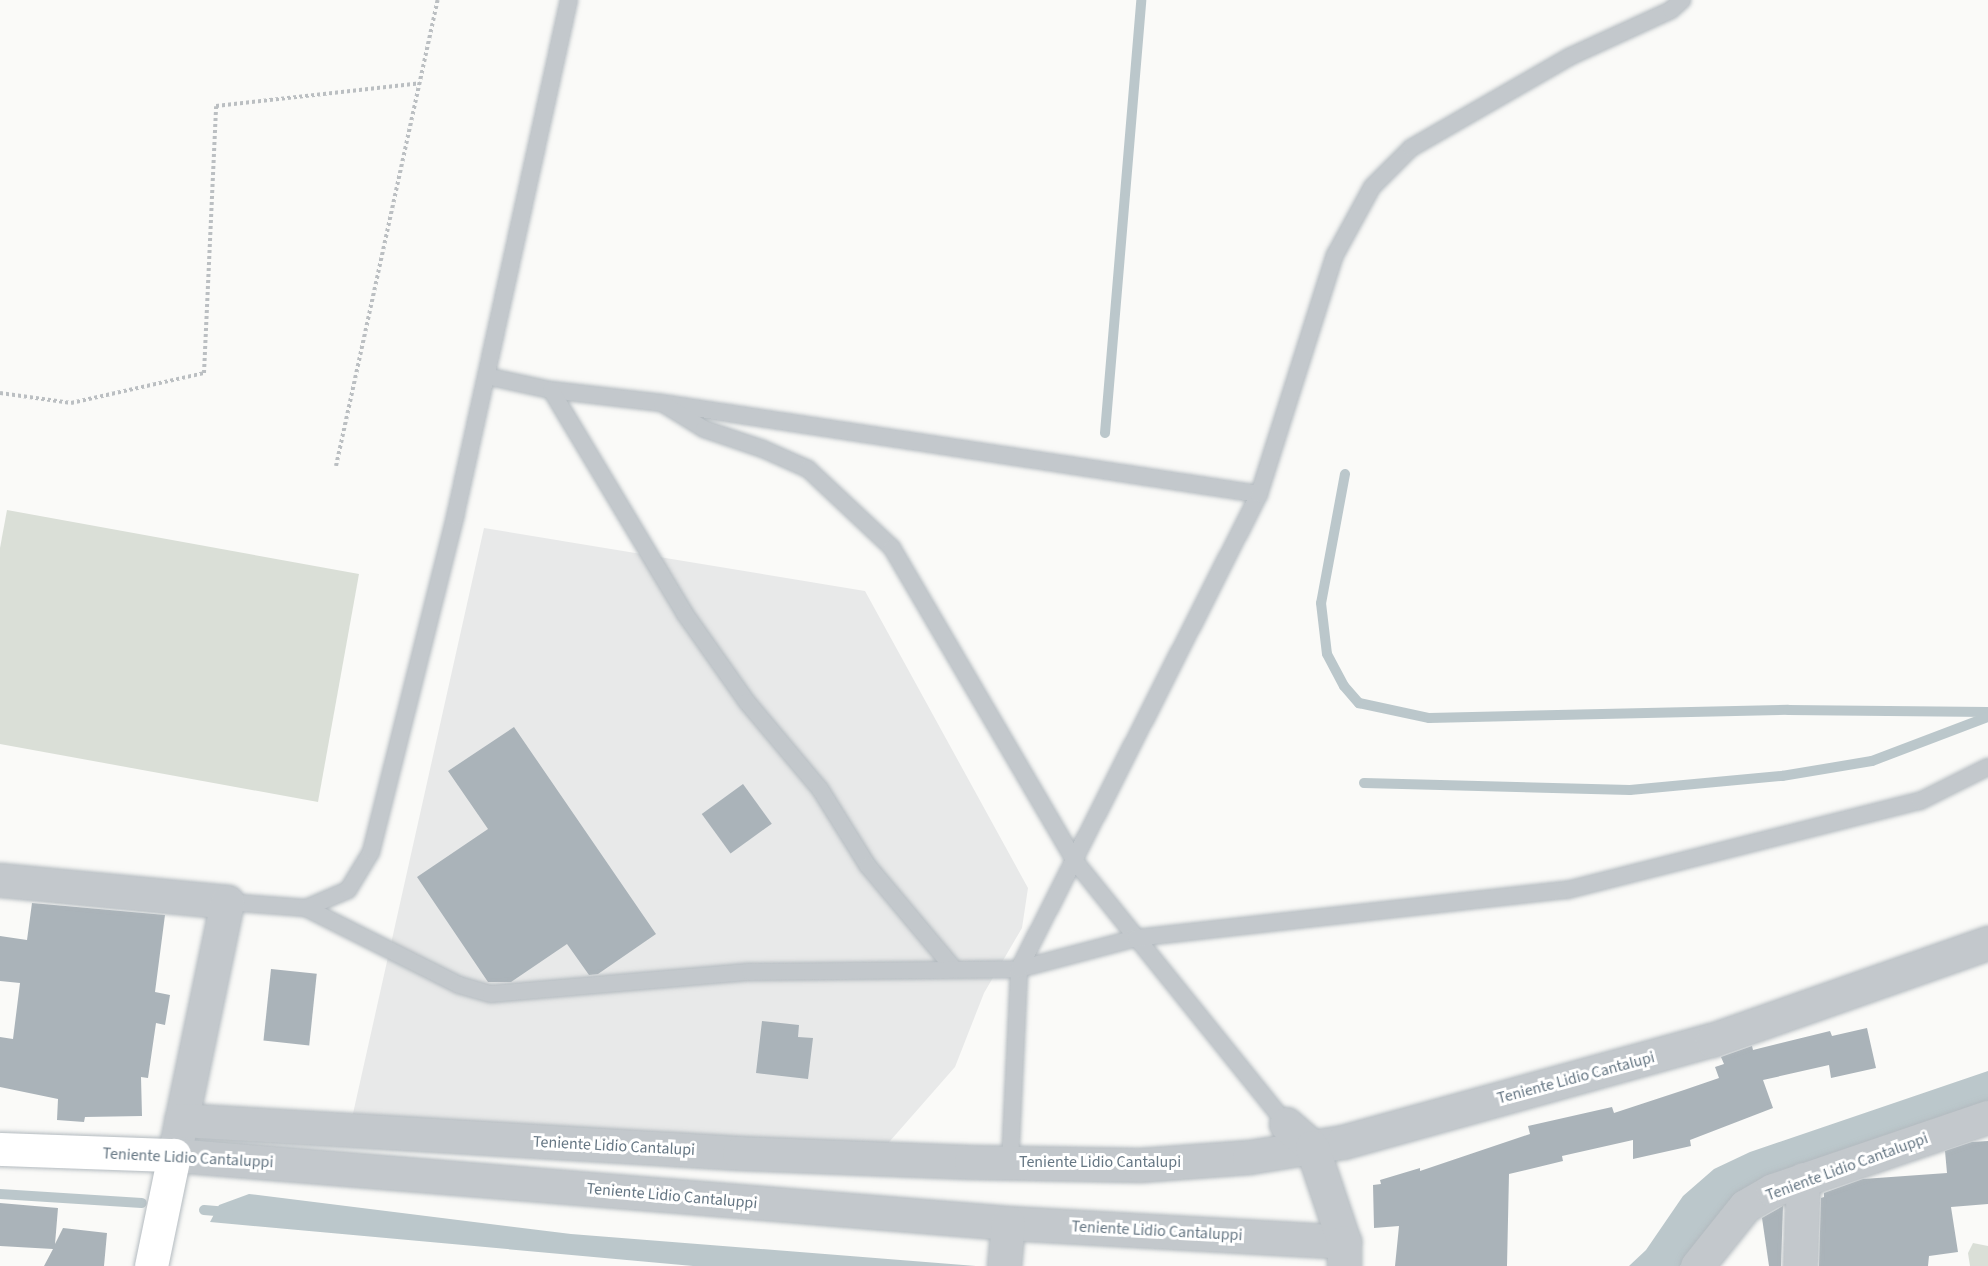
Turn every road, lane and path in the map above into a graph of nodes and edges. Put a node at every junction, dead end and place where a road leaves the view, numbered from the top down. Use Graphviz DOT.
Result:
graph roads {
  1 [pos="438,0"];
  2 [pos="569,0"];
  3 [pos="1683,0"];
  4 [pos="420,83"];
  5 [pos="486,376"];
  6 [pos="551,390"];
  7 [pos="0,393"];
  8 [pos="662,403"];
  9 [pos="336,466"];
  10 [pos="1259,495"];
  11 [pos="1988,767"];
  12 [pos="1074,860"];
  13 [pos="0,880"];
  14 [pos="227,903"];
  15 [pos="306,908"];
  16 [pos="1136,938"];
  17 [pos="1988,943"];
  18 [pos="954,969"];
  19 [pos="1019,969"];
  20 [pos="1988,1117"];
  21 [pos="181,1120"];
  22 [pos="1286,1124"];
  23 [pos="1312,1147"];
  24 [pos="0,1149"];
  25 [pos="174,1155"];
  26 [pos="1010,1163"];
  27 [pos="1803,1179"];
  28 [pos="1008,1223"];
  29 [pos="1344,1254"];
  30 [pos="151,1266"];
  31 [pos="1004,1266"];
  32 [pos="1697,1266"];
  33 [pos="1800,1266"];
  1 -- 4 [label="path"];
  2 -- 5 [label="lane"];
  3 -- 10 [label="lane"];
  4 -- 7 [label="path"];
  4 -- 9 [label="path"];
  5 -- 6 [label="lane"];
  5 -- 15 [label="lane"];
  6 -- 8 [label="lane"];
  6 -- 18 [label="lane"];
  8 -- 10 [label="lane"];
  8 -- 12 [label="lane"];
  10 -- 12 [label="lane"];
  11 -- 16 [label="lane"];
  12 -- 16 [label="lane"];
  12 -- 19 [label="lane"];
  13 -- 14 [label="street"];
  14 -- 15 [label="lane"];
  14 -- 21 [label="street"];
  15 -- 18 [label="lane"];
  16 -- 19 [label="lane"];
  16 -- 22 [label="lane"];
  17 -- 23 [label="street, Teniente Lidio Cantalupi"];
  18 -- 19 [label="lane"];
  19 -- 26 [label="lane"];
  20 -- 27 [label="street, Teniente Lidio Cantaluppi"];
  21 -- 25 [label="street"];
  21 -- 26 [label="street, Teniente Lidio Cantalupi"];
  22 -- 23 [label="street"];
  23 -- 26 [label="street, Teniente Lidio Cantalupi"];
  23 -- 29 [label="street"];
  24 -- 25 [label="street, Teniente Lidio Cantaluppi"];
  25 -- 28 [label="street, Teniente Lidio Cantaluppi"];
  25 -- 30 [label="street"];
  27 -- 32 [label="street, Teniente Lidio Cantaluppi"];
  27 -- 33 [label="street"];
  28 -- 29 [label="street, Teniente Lidio Cantaluppi"];
  28 -- 31 [label="street"];
}
